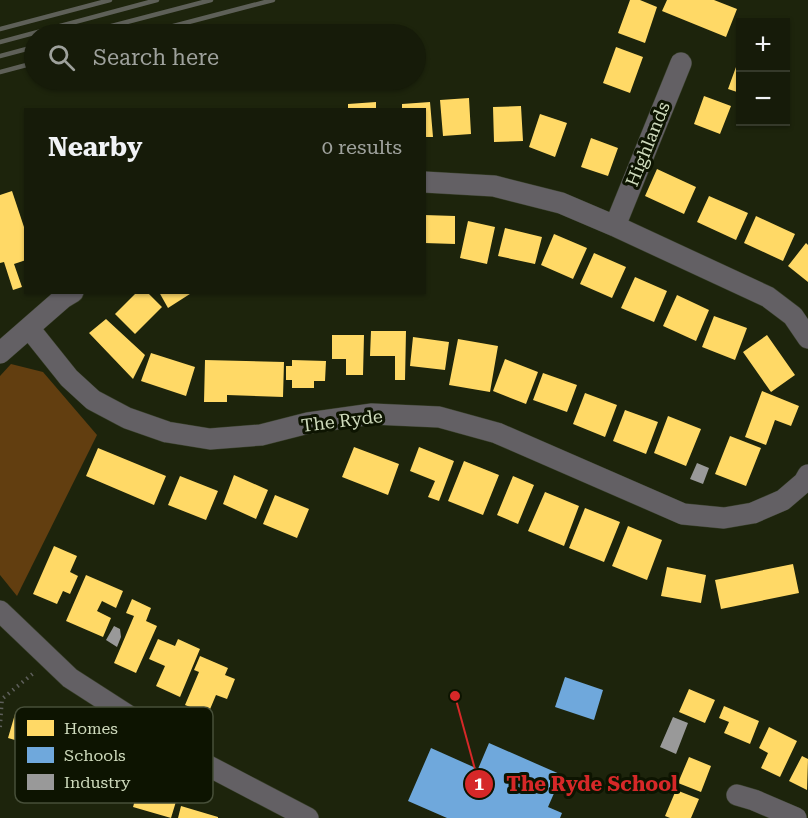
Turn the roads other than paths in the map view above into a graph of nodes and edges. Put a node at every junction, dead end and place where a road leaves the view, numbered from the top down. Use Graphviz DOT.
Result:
graph roads {
  1 [pos="681,63"];
  2 [pos="426,182"];
  3 [pos="615,226"];
  4 [pos="70,294"];
  5 [pos="29,327"];
  6 [pos="808,338"];
  7 [pos="0,353"];
  8 [pos="808,475"];
  9 [pos="0,611"];
  10 [pos="115,707"];
  11 [pos="213,768"];
  12 [pos="737,795"];
  13 [pos="308,818"];
  14 [pos="796,818"];
  1 -- 3 [label="street, Highlands"];
  2 -- 3 [label="street"];
  3 -- 6 [label="street"];
  4 -- 5 [label="street"];
  5 -- 7 [label="street"];
  5 -- 8 [label="street, The Ryde"];
  9 -- 10 [label="street"];
  11 -- 13 [label="street"];
  12 -- 14 [label="street"];
}
